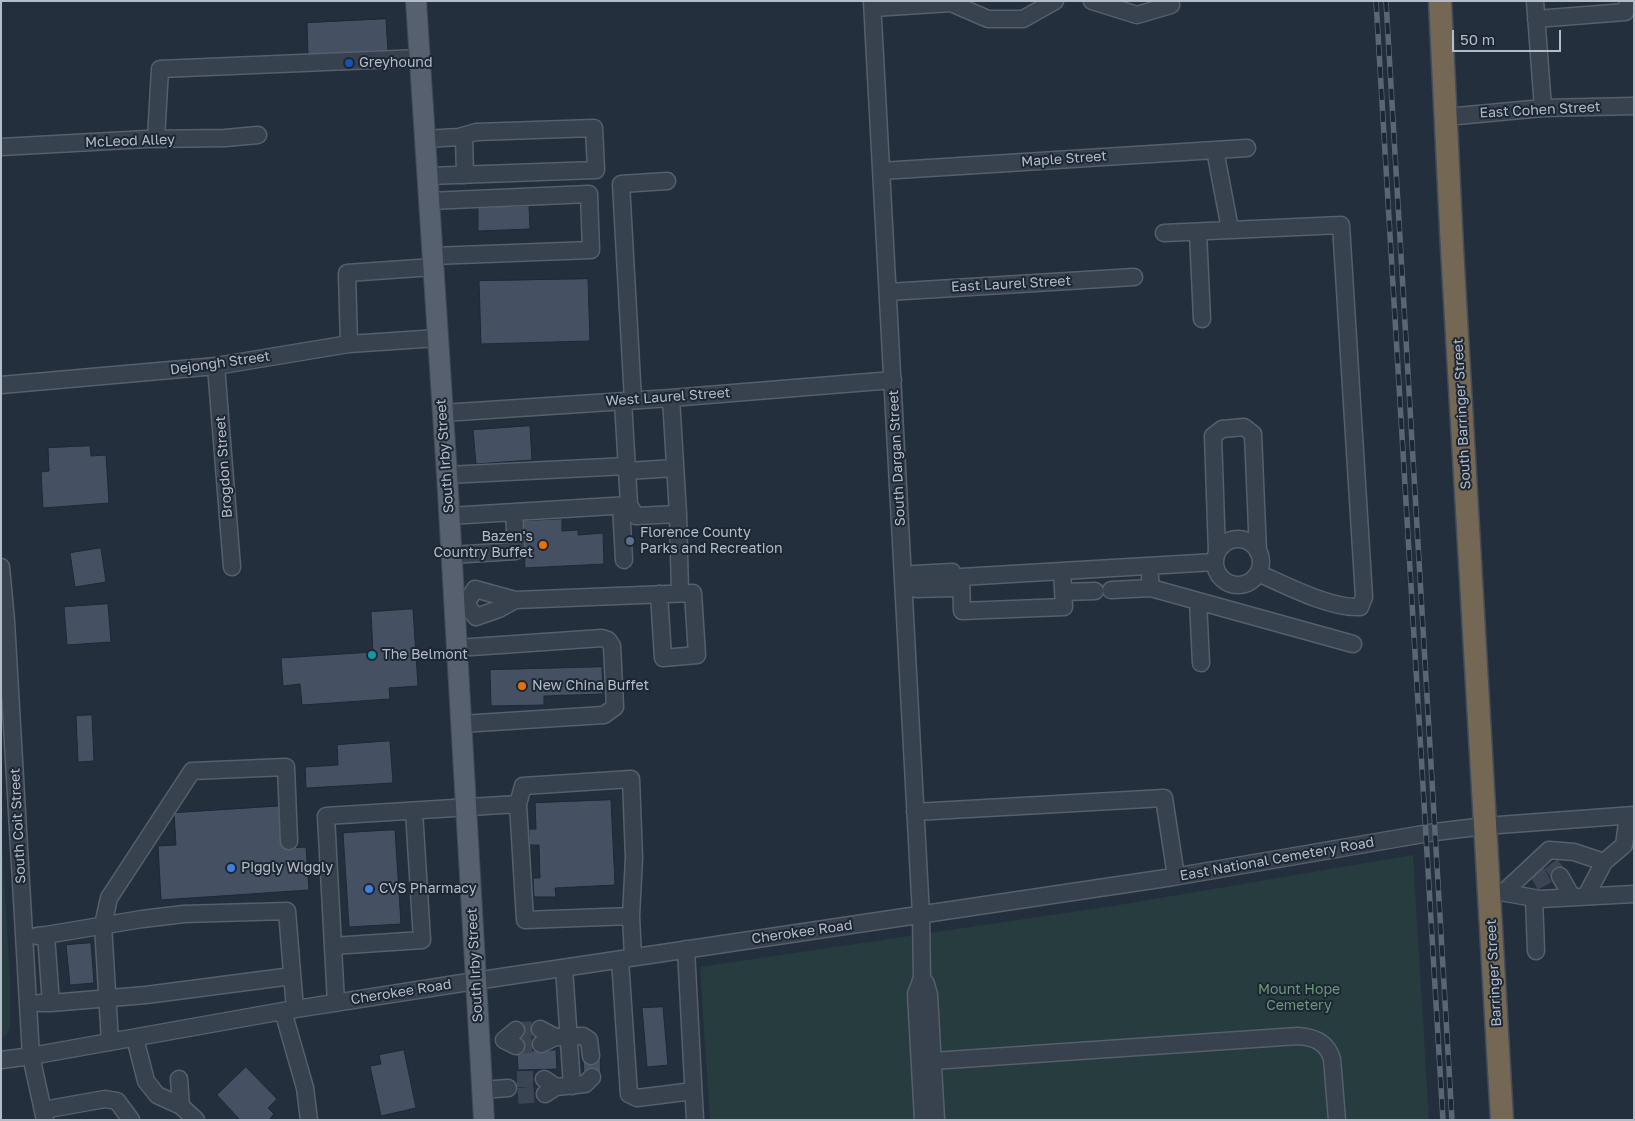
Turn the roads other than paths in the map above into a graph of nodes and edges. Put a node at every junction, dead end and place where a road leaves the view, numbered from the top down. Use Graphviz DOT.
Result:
graph roads {
  1 [pos="416,1"];
  2 [pos="1055,1"];
  3 [pos="1092,1"];
  4 [pos="1440,1"];
  5 [pos="1535,1"];
  6 [pos="1629,1"];
  7 [pos="873,4"];
  8 [pos="1171,5"];
  9 [pos="1536,19"];
  10 [pos="420,58"];
  11 [pos="1634,106"];
  12 [pos="1543,108"];
  13 [pos="1446,117"];
  14 [pos="258,135"];
  15 [pos="464,136"];
  16 [pos="156,139"];
  17 [pos="425,140"];
  18 [pos="1,147"];
  19 [pos="1247,148"];
  20 [pos="1214,150"];
  21 [pos="882,171"];
  22 [pos="465,175"];
  23 [pos="428,176"];
  24 [pos="667,181"];
  25 [pos="429,200"];
  26 [pos="1230,229"];
  27 [pos="1198,232"];
  28 [pos="1164,234"];
  29 [pos="433,262"];
  30 [pos="1134,277"];
  31 [pos="888,292"];
  32 [pos="1202,319"];
  33 [pos="438,338"];
  34 [pos="349,344"];
  35 [pos="216,366"];
  36 [pos="892,380"];
  37 [pos="1,385"];
  38 [pos="671,398"];
  39 [pos="628,400"];
  40 [pos="443,413"];
  41 [pos="675,468"];
  42 [pos="627,469"];
  43 [pos="447,475"];
  44 [pos="625,505"];
  45 [pos="514,512"];
  46 [pos="678,514"];
  47 [pos="449,516"];
  48 [pos="1258,552"];
  49 [pos="451,555"];
  50 [pos="1216,557"];
  51 [pos="624,560"];
  52 [pos="1149,566"];
  53 [pos="1,567"];
  54 [pos="232,567"];
  55 [pos="1062,571"];
  56 [pos="1258,573"];
  57 [pos="958,578"];
  58 [pos="906,582"];
  59 [pos="1151,588"];
  60 [pos="1063,592"];
  61 [pos="680,593"];
  62 [pos="659,594"];
  63 [pos="1198,601"];
  64 [pos="460,605"];
  65 [pos="4,621"];
  66 [pos="1352,644"];
  67 [pos="457,648"];
  68 [pos="1201,663"];
  69 [pos="461,724"];
  70 [pos="518,804"];
  71 [pos="466,808"];
  72 [pos="414,811"];
  73 [pos="916,812"];
  74 [pos="1631,815"];
  75 [pos="1540,822"];
  76 [pos="1485,826"];
  77 [pos="289,841"];
  78 [pos="1551,861"];
  79 [pos="1604,862"];
  80 [pos="1176,876"];
  81 [pos="1540,884"];
  82 [pos="1497,891"];
  83 [pos="1634,894"];
  84 [pos="1579,896"];
  85 [pos="921,915"];
  86 [pos="631,916"];
  87 [pos="103,925"];
  88 [pos="46,935"];
  89 [pos="24,936"];
  90 [pos="334,946"];
  91 [pos="686,949"];
  92 [pos="1536,951"];
  93 [pos="627,958"];
  94 [pos="564,968"];
  95 [pos="292,976"];
  96 [pos="922,978"];
  97 [pos="475,981"];
  98 [pos="107,999"];
  99 [pos="51,1003"];
  100 [pos="336,1003"];
  101 [pos="28,1004"];
  102 [pos="289,1010"];
  103 [pos="551,1037"];
  104 [pos="135,1038"];
  105 [pos="512,1038"];
  106 [pos="110,1042"];
  107 [pos="479,1043"];
  108 [pos="31,1056"];
  109 [pos="591,1056"];
  110 [pos="1,1060"];
  111 [pos="933,1061"];
  112 [pos="592,1077"];
  113 [pos="179,1079"];
  114 [pos="514,1088"];
  115 [pos="482,1090"];
  116 [pos="693,1091"];
  117 [pos="181,1106"];
  118 [pos="44,1115"];
  119 [pos="130,1120"];
  120 [pos="196,1120"];
  121 [pos="309,1120"];
  122 [pos="484,1120"];
  123 [pos="695,1120"];
  124 [pos="923,1120"];
  125 [pos="936,1120"];
  126 [pos="1337,1120"];
  127 [pos="1502,1120"];
  1 -- 10 [label="main road, South Irby Street"];
  2 -- 7 [label="street"];
  3 -- 8 [label="street"];
  4 -- 13 [label="highway, South Barringer Street"];
  5 -- 9 [label="street"];
  6 -- 9 [label="street"];
  7 -- 21 [label="street, South Dargan Street"];
  9 -- 12 [label="street"];
  10 -- 16 [label="street"];
  10 -- 17 [label="main road, South Irby Street"];
  11 -- 12 [label="street, East Cohen Street"];
  12 -- 13 [label="street, East Cohen Street"];
  13 -- 76 [label="highway, South Barringer Street"];
  14 -- 16 [label="street, McLeod Alley"];
  15 -- 17 [label="street"];
  15 -- 22 [label="street"];
  15 -- 22 [label="street"];
  16 -- 18 [label="street, McLeod Alley"];
  17 -- 23 [label="main road, South Irby Street"];
  19 -- 20 [label="street, Maple Street"];
  20 -- 21 [label="street, Maple Street"];
  20 -- 26 [label="street"];
  21 -- 31 [label="street, South Dargan Street"];
  22 -- 23 [label="street"];
  23 -- 25 [label="main road, South Irby Street"];
  24 -- 39 [label="street"];
  25 -- 29 [label="main road, South Irby Street"];
  25 -- 29 [label="street"];
  26 -- 27 [label="street"];
  26 -- 56 [label="street"];
  27 -- 28 [label="street"];
  27 -- 32 [label="street"];
  29 -- 33 [label="main road, South Irby Street"];
  29 -- 34 [label="street"];
  30 -- 31 [label="street, East Laurel Street"];
  31 -- 36 [label="street, South Dargan Street"];
  33 -- 34 [label="street, Dejongh Street"];
  33 -- 40 [label="main road, South Irby Street"];
  34 -- 35 [label="street, Dejongh Street"];
  35 -- 37 [label="street, Dejongh Street"];
  35 -- 54 [label="street, Brogdon Street"];
  36 -- 38 [label="street, West Laurel Street"];
  36 -- 58 [label="street, South Dargan Street"];
  38 -- 39 [label="street, West Laurel Street"];
  38 -- 41 [label="street"];
  39 -- 40 [label="street, West Laurel Street"];
  39 -- 42 [label="street"];
  40 -- 43 [label="main road, South Irby Street"];
  41 -- 42 [label="street"];
  41 -- 46 [label="street"];
  42 -- 43 [label="street"];
  42 -- 44 [label="street"];
  43 -- 47 [label="main road, South Irby Street"];
  44 -- 45 [label="street"];
  44 -- 46 [label="street"];
  44 -- 51 [label="street"];
  45 -- 47 [label="street"];
  45 -- 49 [label="street"];
  46 -- 61 [label="street"];
  47 -- 49 [label="main road, South Irby Street"];
  48 -- 50 [label="street"];
  48 -- 50 [label="street"];
  48 -- 56 [label="street"];
  49 -- 64 [label="main road, South Irby Street"];
  50 -- 52 [label="street"];
  50 -- 56 [label="street"];
  52 -- 55 [label="street"];
  52 -- 59 [label="street"];
  53 -- 65 [label="street, South Coit Street"];
  55 -- 57 [label="street"];
  55 -- 60 [label="street"];
  57 -- 58 [label="street"];
  57 -- 60 [label="street"];
  58 -- 73 [label="street, South Dargan Street"];
  59 -- 60 [label="street"];
  59 -- 63 [label="street"];
  61 -- 62 [label="street"];
  61 -- 62 [label="street"];
  62 -- 64 [label="street"];
  63 -- 66 [label="street"];
  63 -- 68 [label="street"];
  64 -- 67 [label="main road, South Irby Street"];
  65 -- 89 [label="street, South Coit Street"];
  67 -- 69 [label="main road, South Irby Street"];
  67 -- 69 [label="street"];
  69 -- 71 [label="main road, South Irby Street"];
  70 -- 71 [label="street"];
  70 -- 86 [label="street"];
  70 -- 86 [label="street"];
  71 -- 72 [label="street"];
  71 -- 97 [label="main road, South Irby Street"];
  72 -- 90 [label="street"];
  72 -- 90 [label="street"];
  73 -- 80 [label="street"];
  73 -- 85 [label="street, South Dargan Street"];
  74 -- 75 [label="street, East National Cemetery Road"];
  74 -- 79 [label="street"];
  75 -- 76 [label="street, East National Cemetery Road"];
  75 -- 78 [label="street"];
  76 -- 80 [label="street, East National Cemetery Road"];
  76 -- 82 [label="highway, Barringer Street"];
  77 -- 87 [label="street"];
  78 -- 79 [label="street"];
  78 -- 81 [label="street"];
  78 -- 84 [label="street"];
  79 -- 84 [label="street"];
  80 -- 85 [label="street, East National Cemetery Road"];
  81 -- 82 [label="street"];
  81 -- 82 [label="street"];
  81 -- 84 [label="street"];
  81 -- 92 [label="street"];
  82 -- 127 [label="highway, Barringer Street"];
  83 -- 84 [label="street"];
  85 -- 91 [label="street, Cherokee Road"];
  85 -- 96 [label="street, South Dargan Street"];
  86 -- 93 [label="street"];
  87 -- 88 [label="street"];
  87 -- 95 [label="street"];
  87 -- 98 [label="street"];
  88 -- 89 [label="street"];
  88 -- 99 [label="street"];
  89 -- 101 [label="street, South Coit Street"];
  90 -- 100 [label="street"];
  91 -- 93 [label="street, Cherokee Road"];
  91 -- 116 [label="street"];
  93 -- 94 [label="street, Cherokee Road"];
  93 -- 116 [label="street"];
  94 -- 97 [label="street, Cherokee Road"];
  94 -- 103 [label="street"];
  95 -- 98 [label="street"];
  95 -- 102 [label="street"];
  96 -- 111 [label="street"];
  96 -- 124 [label="street"];
  97 -- 100 [label="street, Cherokee Road"];
  97 -- 107 [label="main road, South Irby Street"];
  98 -- 99 [label="street"];
  98 -- 106 [label="street"];
  99 -- 101 [label="street"];
  100 -- 102 [label="street, Cherokee Road"];
  101 -- 108 [label="street, South Coit Street"];
  102 -- 104 [label="street, Cherokee Road"];
  102 -- 121 [label="street"];
  103 -- 109 [label="street"];
  103 -- 112 [label="street"];
  104 -- 106 [label="street, Cherokee Road"];
  104 -- 117 [label="street"];
  105 -- 107 [label="street"];
  106 -- 108 [label="street, Cherokee Road"];
  107 -- 115 [label="main road, South Irby Street"];
  108 -- 110 [label="street, Cherokee Road"];
  108 -- 118 [label="street, South Coit Street"];
  111 -- 125 [label="street"];
  111 -- 126 [label="street"];
  113 -- 117 [label="street"];
  114 -- 115 [label="street"];
  115 -- 122 [label="main road, South Irby Street"];
  116 -- 123 [label="street"];
  117 -- 120 [label="street"];
  118 -- 119 [label="street"];
}
